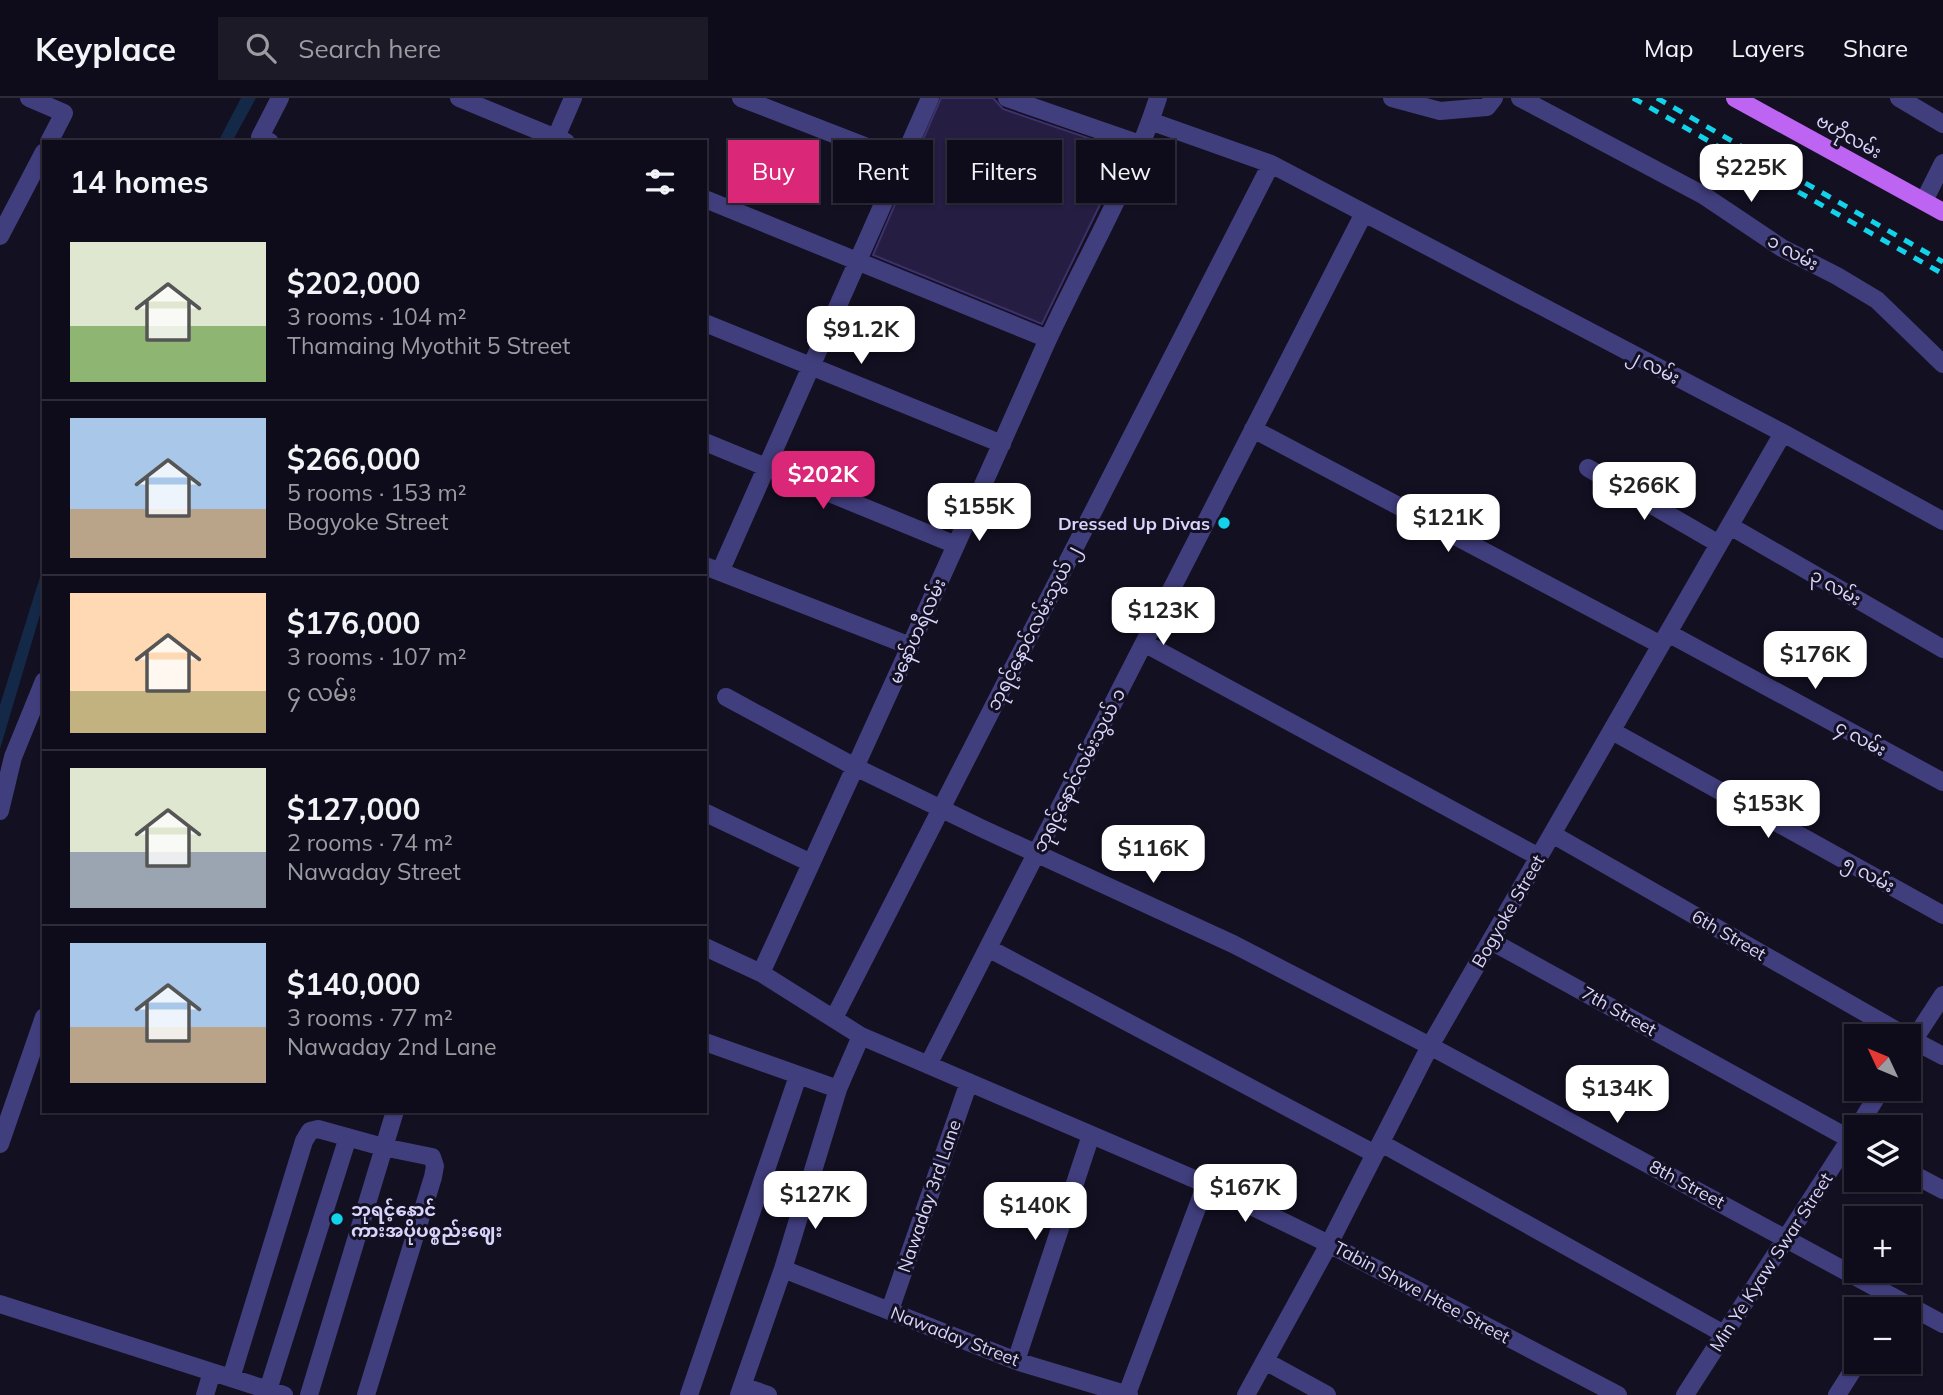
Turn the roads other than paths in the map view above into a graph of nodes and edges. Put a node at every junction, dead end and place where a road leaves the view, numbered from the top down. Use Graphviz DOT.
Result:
graph roads {
  1 [pos="29,98"];
  2 [pos="280,98"];
  3 [pos="459,98"];
  4 [pos="573,98"];
  5 [pos="741,98"];
  6 [pos="930,98"];
  7 [pos="1007,98"];
  8 [pos="1158,98"];
  9 [pos="1392,98"];
  10 [pos="1494,98"];
  11 [pos="1520,98"];
  12 [pos="1735,98"];
  13 [pos="1899,98"];
  14 [pos="1150,121"];
  15 [pos="1943,124"];
  16 [pos="50,140"];
  17 [pos="265,140"];
  18 [pos="558,140"];
  19 [pos="849,140"];
  20 [pos="912,140"];
  21 [pos="1128,140"];
  22 [pos="1142,140"];
  23 [pos="42,156"];
  24 [pos="1271,163"];
  25 [pos="1943,163"];
  26 [pos="707,200"];
  27 [pos="1924,201"];
  28 [pos="885,203"];
  29 [pos="1113,203"];
  30 [pos="1943,212"];
  31 [pos="1364,213"];
  32 [pos="0,236"];
  33 [pos="859,261"];
  34 [pos="707,324"];
  35 [pos="1048,339"];
  36 [pos="1943,364"];
  37 [pos="812,366"];
  38 [pos="1253,429"];
  39 [pos="1783,433"];
  40 [pos="707,443"];
  41 [pos="1002,444"];
  42 [pos="767,467"];
  43 [pos="1588,468"];
  44 [pos="1943,521"];
  45 [pos="1730,526"];
  46 [pos="1719,544"];
  47 [pos="956,545"];
  48 [pos="713,569"];
  49 [pos="1664,639"];
  50 [pos="1143,643"];
  51 [pos="910,646"];
  52 [pos="1943,649"];
  53 [pos="42,686"];
  54 [pos="726,697"];
  55 [pos="1612,731"];
  56 [pos="855,767"];
  57 [pos="1943,782"];
  58 [pos="941,808"];
  59 [pos="0,811"];
  60 [pos="707,813"];
  61 [pos="1552,834"];
  62 [pos="1036,852"];
  63 [pos="1539,857"];
  64 [pos="811,863"];
  65 [pos="1943,915"];
  66 [pos="1491,941"];
  67 [pos="707,948"];
  68 [pos="988,948"];
  69 [pos="761,973"];
  70 [pos="1943,995"];
  71 [pos="834,1018"];
  72 [pos="42,1023"];
  73 [pos="1882,1024"];
  74 [pos="1922,1024"];
  75 [pos="869,1039"];
  76 [pos="707,1043"];
  77 [pos="1430,1046"];
  78 [pos="1922,1046"];
  79 [pos="1943,1056"];
  80 [pos="928,1065"];
  81 [pos="799,1076"];
  82 [pos="968,1082"];
  83 [pos="838,1089"];
  84 [pos="394,1113"];
  85 [pos="1844,1128"];
  86 [pos="1091,1135"];
  87 [pos="348,1137"];
  88 [pos="0,1144"];
  89 [pos="383,1147"];
  90 [pos="1378,1148"];
  91 [pos="1844,1150"];
  92 [pos="1921,1178"];
  93 [pos="1206,1184"];
  94 [pos="1943,1190"];
  95 [pos="1786,1237"];
  96 [pos="1329,1244"];
  97 [pos="783,1269"];
  98 [pos="1884,1297"];
  99 [pos="0,1304"];
  100 [pos="890,1310"];
  101 [pos="1921,1315"];
  102 [pos="1943,1324"];
  103 [pos="1724,1334"];
  104 [pos="1016,1361"];
  105 [pos="1265,1361"];
  106 [pos="212,1372"];
  107 [pos="1850,1374"];
  108 [pos="231,1378"];
  109 [pos="740,1390"];
  110 [pos="276,1392"];
  111 [pos="205,1395"];
  112 [pos="309,1395"];
  113 [pos="366,1395"];
  114 [pos="689,1395"];
  115 [pos="768,1395"];
  116 [pos="1128,1395"];
  117 [pos="1246,1395"];
  118 [pos="1327,1395"];
  119 [pos="1618,1395"];
  120 [pos="1685,1395"];
  121 [pos="1837,1395"];
  1 -- 16 [label="street"];
  2 -- 17 [label="street"];
  3 -- 18 [label="street"];
  4 -- 18 [label="street"];
  5 -- 19 [label="street"];
  6 -- 20 [label="street"];
  7 -- 21 [label="street"];
  8 -- 14 [label="street, မနော်ဟရီလမ်း"];
  9 -- 10 [label="street"];
  11 -- 36 [label="street, ၁ လမ်း"];
  12 -- 27 [label="main road, ဗဟိုလမ်း"];
  13 -- 15 [label="street"];
  14 -- 22 [label="street, မနော်ဟရီလမ်း"];
  14 -- 24 [label="street, ၂ လမ်း"];
  23 -- 32 [label="street"];
  24 -- 31 [label="street, ၂ လမ်း"];
  24 -- 58 [label="street, ဘုရင့်နောင်လမ်းသွယ် ၂"];
  25 -- 27 [label="street"];
  26 -- 33 [label="street"];
  27 -- 30 [label="main road, ဗဟိုလမ်း"];
  28 -- 33 [label="street"];
  29 -- 35 [label="street, မနော်ဟရီလမ်း"];
  31 -- 38 [label="street, ဘုရင့်နောင်လမ်းသွယ် ၁"];
  31 -- 39 [label="street, ၂ လမ်း"];
  33 -- 35 [label="street"];
  33 -- 37 [label="street"];
  34 -- 37 [label="street"];
  35 -- 41 [label="street, မနော်ဟရီလမ်း"];
  37 -- 41 [label="street"];
  37 -- 42 [label="street"];
  38 -- 49 [label="street, ၄ လမ်း"];
  38 -- 50 [label="street, ဘုရင့်နောင်လမ်းသွယ် ၁"];
  39 -- 44 [label="street, ၂ လမ်း"];
  39 -- 45 [label="street, Bogyoke Street"];
  40 -- 42 [label="street"];
  41 -- 47 [label="street, မနော်ဟရီလမ်း"];
  42 -- 47 [label="street"];
  42 -- 48 [label="street"];
  43 -- 46 [label="street"];
  45 -- 46 [label="street, Bogyoke Street"];
  45 -- 52 [label="street, ၃ လမ်း"];
  46 -- 49 [label="street, Bogyoke Street"];
  47 -- 51 [label="street, မနော်ဟရီလမ်း"];
  48 -- 51 [label="street"];
  49 -- 55 [label="street, Bogyoke Street"];
  49 -- 57 [label="street, ၄ လမ်း"];
  50 -- 62 [label="street, ဘုရင့်နောင်လမ်းသွယ် ၁"];
  50 -- 63 [label="street"];
  51 -- 56 [label="street, မနော်ဟရီလမ်း"];
  53 -- 59 [label="street"];
  54 -- 56 [label="street, 8th Street"];
  55 -- 61 [label="street, Bogyoke Street"];
  55 -- 65 [label="street, ၅ လမ်း"];
  56 -- 58 [label="street, 8th Street"];
  56 -- 64 [label="street, မနော်ဟရီလမ်း"];
  58 -- 62 [label="street, 8th Street"];
  58 -- 71 [label="street, ဘုရင့်နောင်လမ်းသွယ် ၂"];
  60 -- 64 [label="street"];
  61 -- 63 [label="street, Bogyoke Street"];
  61 -- 73 [label="street, 6th Street"];
  62 -- 68 [label="street, ဘုရင့်နောင်လမ်းသွယ် ၁"];
  62 -- 77 [label="street, 8th Street"];
  63 -- 66 [label="street, Bogyoke Street"];
  64 -- 69 [label="street, မနော်ဟရီလမ်း"];
  66 -- 77 [label="street, Bogyoke Street"];
  66 -- 85 [label="street, 7th Street"];
  67 -- 69 [label="street, Tabin Shwe Htee Street"];
  68 -- 80 [label="street, ဘုရင့်နောင်လမ်းသွယ် ၁"];
  68 -- 90 [label="street"];
  69 -- 71 [label="street, Tabin Shwe Htee Street"];
  70 -- 74 [label="street"];
  71 -- 75 [label="street, Tabin Shwe Htee Street"];
  72 -- 88 [label="street"];
  75 -- 80 [label="street, Tabin Shwe Htee Street"];
  75 -- 83 [label="street"];
  76 -- 81 [label="street"];
  77 -- 90 [label="street, Bogyoke Street"];
  77 -- 95 [label="street, 8th Street"];
  78 -- 79 [label="street, 6th Street"];
  80 -- 82 [label="street, Tabin Shwe Htee Street"];
  81 -- 83 [label="street"];
  81 -- 114 [label="street"];
  82 -- 86 [label="street, Tabin Shwe Htee Street"];
  82 -- 100 [label="street, Nawaday 3rd Lane"];
  83 -- 97 [label="street"];
  84 -- 89 [label="street"];
  86 -- 93 [label="street, Tabin Shwe Htee Street"];
  86 -- 104 [label="street"];
  87 -- 89 [label="street"];
  87 -- 108 [label="street"];
  87 -- 110 [label="street"];
  89 -- 112 [label="street"];
  89 -- 113 [label="street"];
  90 -- 96 [label="street, Bogyoke Street"];
  90 -- 103 [label="street"];
  91 -- 95 [label="street, Min Ye Kyaw Swar Street"];
  92 -- 94 [label="street"];
  93 -- 96 [label="street, Tabin Shwe Htee Street"];
  93 -- 116 [label="street"];
  95 -- 98 [label="street, 8th Street"];
  95 -- 103 [label="street, Min Ye Kyaw Swar Street"];
  96 -- 105 [label="street, Bogyoke Street"];
  96 -- 119 [label="street, Tabin Shwe Htee Street"];
  97 -- 100 [label="street, Nawaday Street"];
  97 -- 109 [label="street"];
  99 -- 106 [label="street"];
  100 -- 104 [label="street, Nawaday Street"];
  101 -- 102 [label="street, 8th Street"];
  103 -- 120 [label="street, Min Ye Kyaw Swar Street"];
  104 -- 116 [label="street, Nawaday Street"];
  105 -- 117 [label="street, Bogyoke Street"];
  105 -- 118 [label="street"];
  106 -- 108 [label="street"];
  106 -- 111 [label="street"];
  107 -- 121 [label="street"];
  108 -- 110 [label="street"];
  109 -- 115 [label="street"];
}
